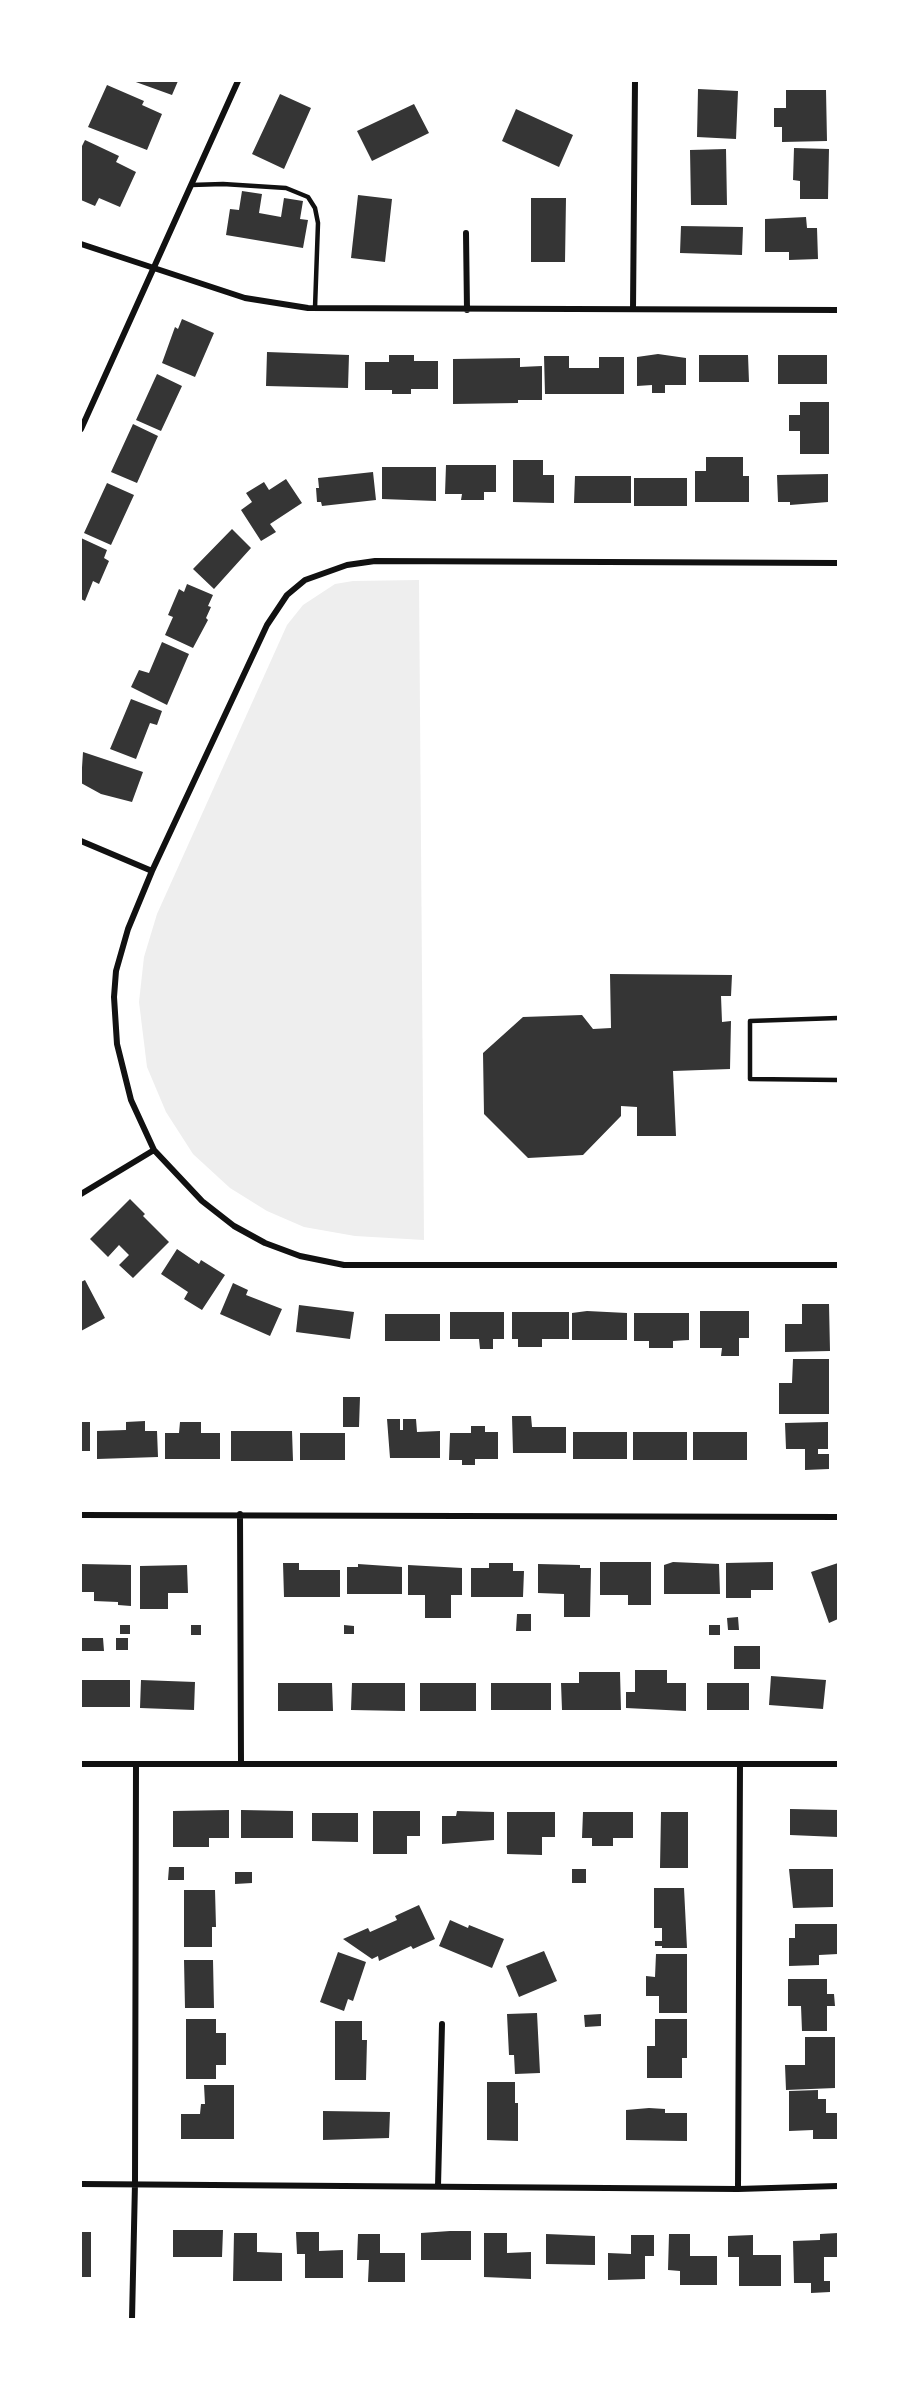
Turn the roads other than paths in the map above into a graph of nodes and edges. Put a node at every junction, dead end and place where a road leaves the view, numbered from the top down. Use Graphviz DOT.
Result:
graph roads {
  1 [pos="238,81"];
  2 [pos="635,81"];
  3 [pos="191,185"];
  4 [pos="466,233"];
  5 [pos="81,244"];
  6 [pos="154,266"];
  7 [pos="315,308"];
  8 [pos="633,309"];
  9 [pos="467,310"];
  10 [pos="838,310"];
  11 [pos="81,429"];
  12 [pos="838,563"];
  13 [pos="81,841"];
  14 [pos="152,871"];
  15 [pos="838,1018"];
  16 [pos="838,1080"];
  17 [pos="154,1150"];
  18 [pos="81,1194"];
  19 [pos="838,1265"];
  20 [pos="240,1514"];
  21 [pos="81,1515"];
  22 [pos="838,1517"];
  23 [pos="241,1763"];
  24 [pos="81,1764"];
  25 [pos="136,1764"];
  26 [pos="740,1764"];
  27 [pos="838,1764"];
  28 [pos="442,2024"];
  29 [pos="135,2183"];
  30 [pos="81,2184"];
  31 [pos="438,2186"];
  32 [pos="838,2186"];
  33 [pos="738,2189"];
  34 [pos="132,2319"];
  1 -- 3 [label="street"];
  2 -- 8 [label="street"];
  3 -- 6 [label="street"];
  3 -- 7 [label="lane"];
  4 -- 9 [label="street"];
  5 -- 6 [label="street"];
  6 -- 7 [label="street"];
  6 -- 11 [label="street"];
  7 -- 9 [label="street"];
  8 -- 9 [label="street"];
  8 -- 10 [label="street"];
  12 -- 14 [label="street"];
  13 -- 14 [label="street"];
  14 -- 17 [label="street"];
  15 -- 16 [label="lane"];
  17 -- 18 [label="street"];
  17 -- 19 [label="street"];
  20 -- 21 [label="street"];
  20 -- 22 [label="street"];
  20 -- 23 [label="street"];
  23 -- 25 [label="street"];
  23 -- 26 [label="street"];
  24 -- 25 [label="street"];
  25 -- 29 [label="street"];
  26 -- 27 [label="street"];
  26 -- 33 [label="street"];
  28 -- 31 [label="street"];
  29 -- 30 [label="street"];
  29 -- 31 [label="street"];
  29 -- 34 [label="street"];
  31 -- 33 [label="street"];
  32 -- 33 [label="street"];
}
